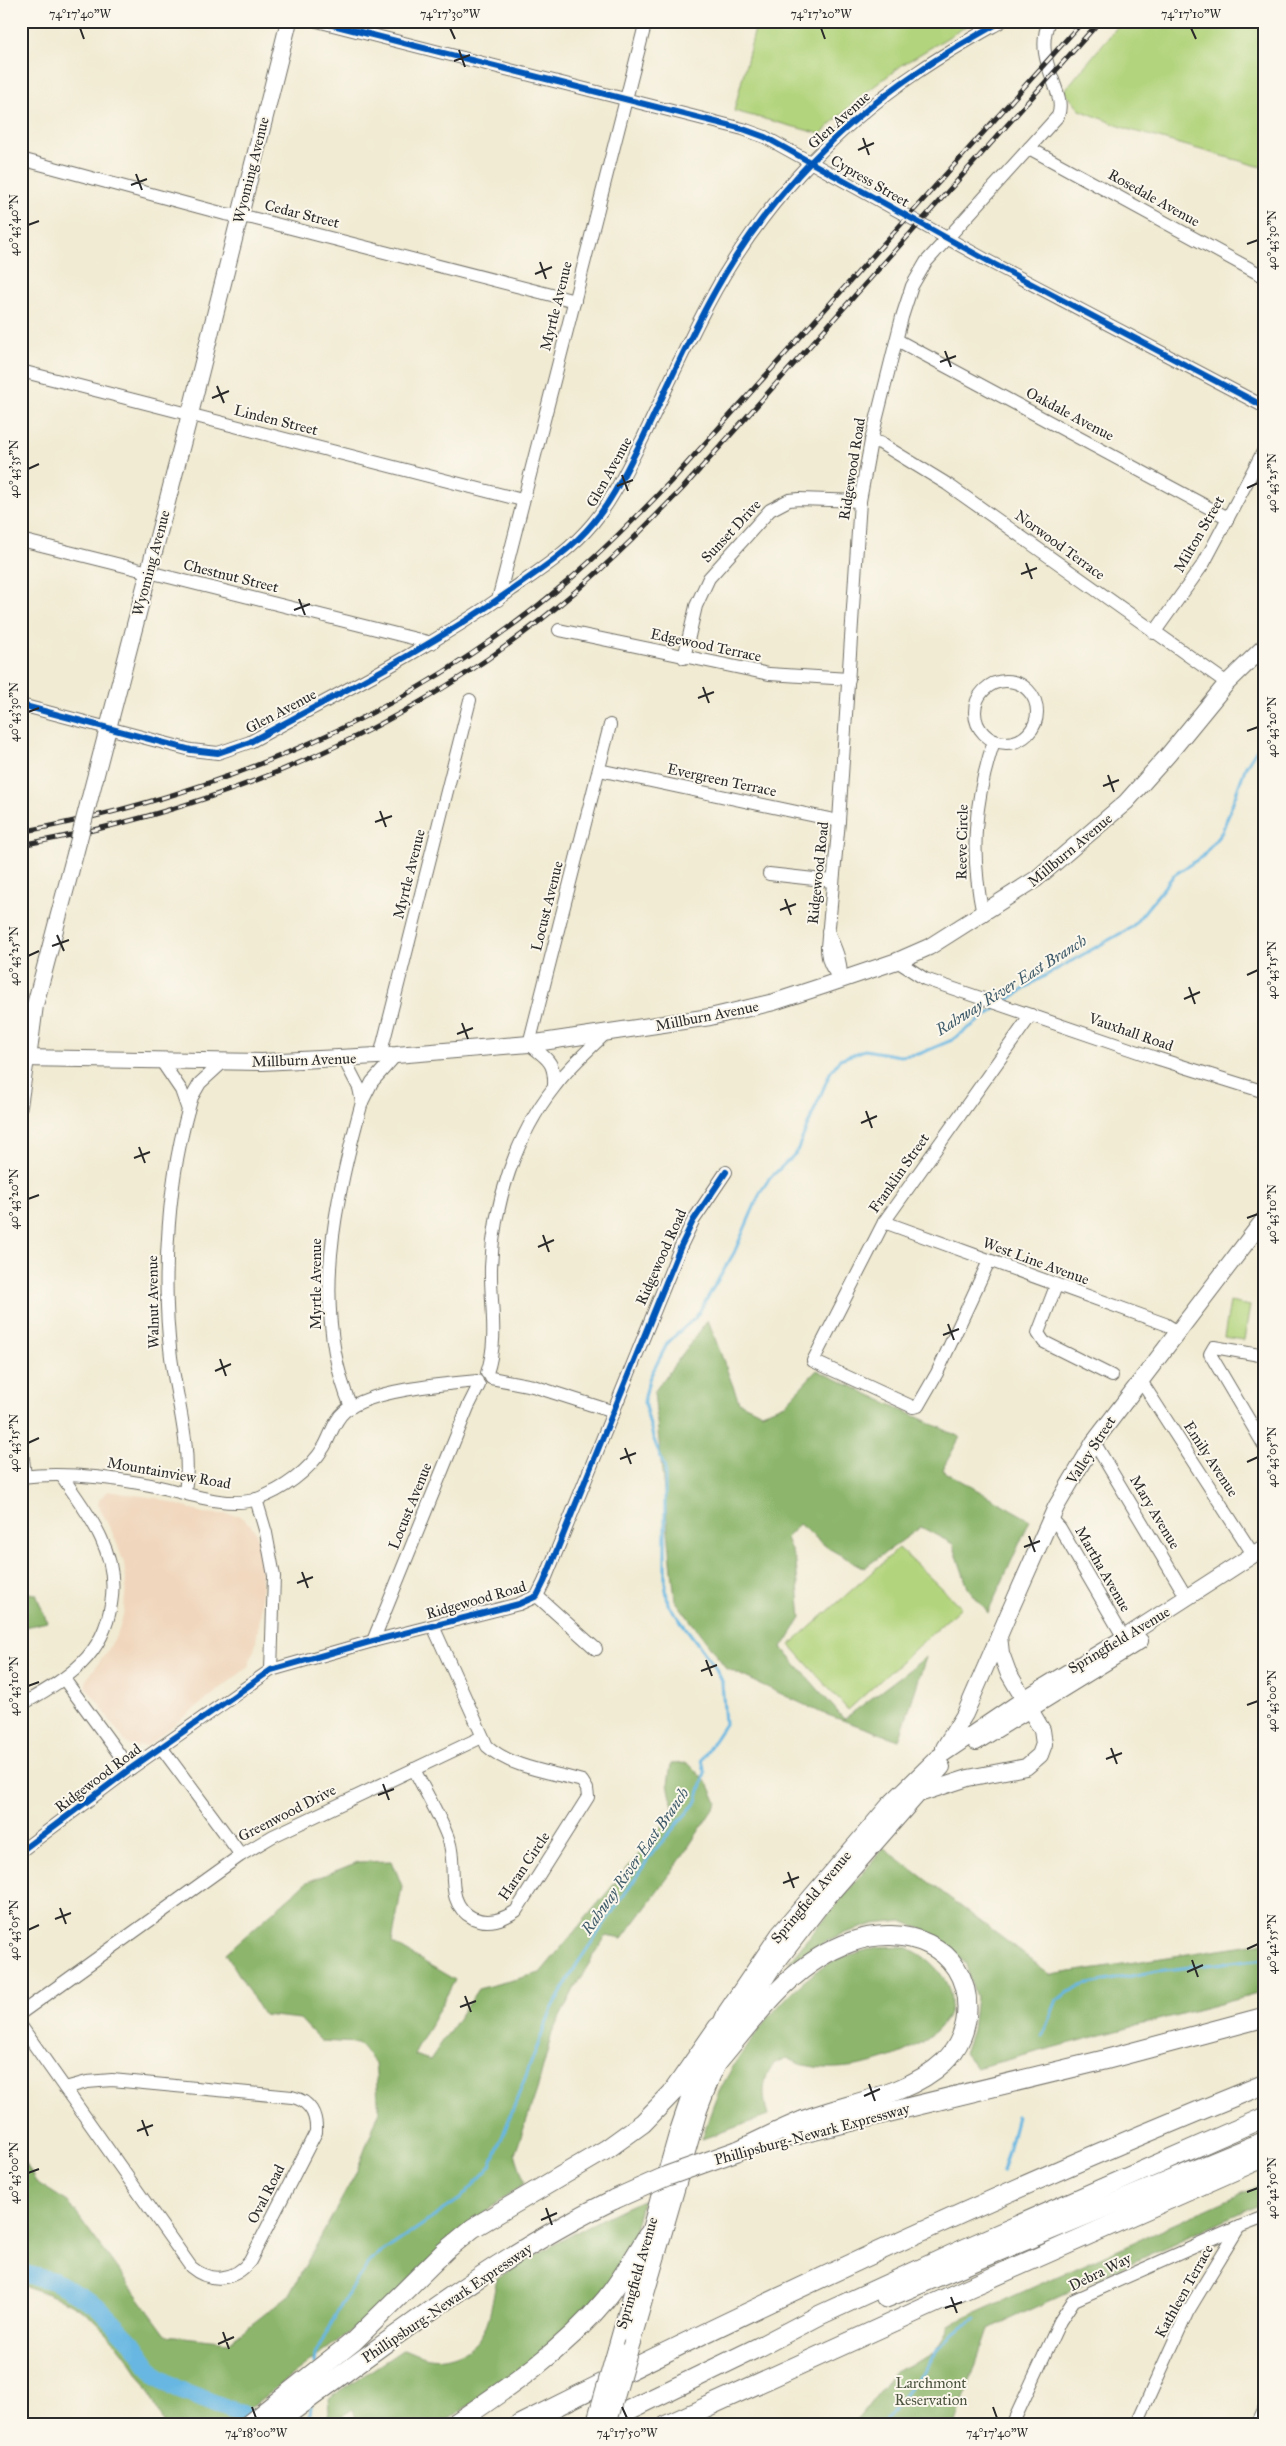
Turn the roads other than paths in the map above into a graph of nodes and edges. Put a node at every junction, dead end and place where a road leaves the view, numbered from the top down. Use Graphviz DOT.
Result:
graph roads {
  1 [pos="289,21"];
  2 [pos="317,21"];
  3 [pos="646,21"];
  4 [pos="1002,21"];
  5 [pos="1049,21"];
  6 [pos="625,100"];
  7 [pos="1029,148"];
  8 [pos="21,160"];
  9 [pos="811,161"];
  10 [pos="240,216"];
  11 [pos="948,238"];
  12 [pos="1265,277"];
  13 [pos="575,301"];
  14 [pos="897,340"];
  15 [pos="21,371"];
  16 [pos="1265,407"];
  17 [pos="190,414"];
  18 [pos="871,441"];
  19 [pos="1265,448"];
  20 [pos="522,500"];
  21 [pos="860,501"];
  22 [pos="1228,518"];
  23 [pos="21,540"];
  24 [pos="148,572"];
  25 [pos="498,600"];
  26 [pos="559,630"];
  27 [pos="1154,633"];
  28 [pos="432,644"];
  29 [pos="1265,646"];
  30 [pos="684,658"];
  31 [pos="849,679"];
  32 [pos="1227,683"];
  33 [pos="470,700"];
  34 [pos="21,705"];
  35 [pos="610,725"];
  36 [pos="109,728"];
  37 [pos="994,741"];
  38 [pos="598,770"];
  39 [pos="839,822"];
  40 [pos="768,874"];
  41 [pos="832,882"];
  42 [pos="983,915"];
  43 [pos="897,961"];
  44 [pos="841,980"];
  45 [pos="1031,1015"];
  46 [pos="605,1034"];
  47 [pos="529,1044"];
  48 [pos="396,1055"];
  49 [pos="380,1056"];
  50 [pos="24,1059"];
  51 [pos="344,1059"];
  52 [pos="162,1062"];
  53 [pos="223,1062"];
  54 [pos="554,1086"];
  55 [pos="1265,1092"];
  56 [pos="362,1102"];
  57 [pos="21,1106"];
  58 [pos="188,1111"];
  59 [pos="726,1172"];
  60 [pos="1265,1218"];
  61 [pos="884,1222"];
  62 [pos="989,1261"];
  63 [pos="1056,1286"];
  64 [pos="1178,1332"];
  65 [pos="1265,1356"];
  66 [pos="1112,1376"];
  67 [pos="483,1379"];
  68 [pos="1141,1381"];
  69 [pos="351,1407"];
  70 [pos="614,1412"];
  71 [pos="21,1442"];
  72 [pos="1094,1442"];
  73 [pos="1265,1447"];
  74 [pos="23,1476"];
  75 [pos="62,1476"];
  76 [pos="185,1492"];
  77 [pos="256,1499"];
  78 [pos="1051,1518"];
  79 [pos="1261,1553"];
  80 [pos="537,1596"];
  81 [pos="1187,1598"];
  82 [pos="433,1626"];
  83 [pos="999,1636"];
  84 [pos="1124,1638"];
  85 [pos="372,1641"];
  86 [pos="596,1649"];
  87 [pos="271,1670"];
  88 [pos="64,1679"];
  89 [pos="1027,1704"];
  90 [pos="21,1705"];
  91 [pos="482,1737"];
  92 [pos="161,1747"];
  93 [pos="937,1758"];
  94 [pos="130,1768"];
  95 [pos="414,1769"];
  96 [pos="916,1795"];
  97 [pos="21,1852"];
  98 [pos="241,1854"];
  99 [pos="21,2013"];
  100 [pos="1265,2017"];
  101 [pos="21,2026"];
  102 [pos="718,2027"];
  103 [pos="718,2061"];
  104 [pos="1265,2084"];
  105 [pos="65,2088"];
  106 [pos="1265,2117"];
  107 [pos="1265,2141"];
  108 [pos="737,2151"];
  109 [pos="1265,2157"];
  110 [pos="1265,2217"];
  111 [pos="1240,2227"];
  112 [pos="648,2234"];
  113 [pos="759,2347"];
  114 [pos="1265,2407"];
  115 [pos="248,2425"];
  116 [pos="273,2425"];
  117 [pos="454,2425"];
  118 [pos="519,2425"];
  119 [pos="594,2425"];
  120 [pos="598,2425"];
  121 [pos="608,2425"];
  122 [pos="667,2425"];
  123 [pos="1012,2425"];
  124 [pos="1136,2425"];
  125 [pos="1257,2425"];
  1 -- 10 [label="main road, Wyoming Avenue"];
  2 -- 6 [label="street, Cypress Street"];
  3 -- 6 [label="street, Myrtle Avenue"];
  4 -- 9 [label="street, Glen Avenue"];
  5 -- 7 [label="street, Ridgewood Road"];
  6 -- 9 [label="street, Cypress Street"];
  6 -- 13 [label="street, Myrtle Avenue"];
  7 -- 11 [label="street, Ridgewood Road"];
  7 -- 12 [label="street, Rosedale Avenue"];
  8 -- 10 [label="street, Cedar Street"];
  9 -- 11 [label="street, Cypress Street"];
  9 -- 25 [label="street, Glen Avenue"];
  10 -- 13 [label="street, Cedar Street"];
  10 -- 17 [label="main road, Wyoming Avenue"];
  11 -- 14 [label="street, Ridgewood Road"];
  11 -- 16 [label="street, Cypress Street"];
  13 -- 20 [label="street, Myrtle Avenue"];
  14 -- 18 [label="street, Ridgewood Road"];
  14 -- 22 [label="street, Oakdale Avenue"];
  15 -- 17 [label="street, Linden Street"];
  17 -- 20 [label="street, Linden Street"];
  17 -- 24 [label="main road, Wyoming Avenue"];
  18 -- 21 [label="street, Ridgewood Road"];
  18 -- 27 [label="street, Norwood Terrace"];
  19 -- 22 [label="street, Milton Street"];
  20 -- 25 [label="street, Myrtle Avenue"];
  21 -- 30 [label="street, Sunset Drive"];
  21 -- 31 [label="street, Ridgewood Road"];
  22 -- 27 [label="street, Milton Street"];
  23 -- 24 [label="street, Chestnut Street"];
  24 -- 28 [label="street, Chestnut Street"];
  24 -- 36 [label="main road, Wyoming Avenue"];
  25 -- 28 [label="street, Glen Avenue"];
  26 -- 30 [label="street, Edgewood Terrace"];
  27 -- 32 [label="street, Norwood Terrace"];
  28 -- 36 [label="street, Glen Avenue"];
  29 -- 32 [label="main road, Millburn Avenue"];
  30 -- 31 [label="street, Edgewood Terrace"];
  31 -- 39 [label="street, Ridgewood Road"];
  32 -- 42 [label="main road, Millburn Avenue"];
  33 -- 49 [label="street, Myrtle Avenue"];
  34 -- 36 [label="street, Glen Avenue"];
  35 -- 38 [label="street, Locust Avenue"];
  36 -- 50 [label="main road, Wyoming Avenue, bridge"];
  37 -- 37 [label="street"];
  37 -- 42 [label="street, Reeve Circle"];
  38 -- 39 [label="street, Evergreen Terrace"];
  38 -- 47 [label="street, Locust Avenue"];
  39 -- 41 [label="street, Ridgewood Road"];
  40 -- 41 [label="street"];
  41 -- 44 [label="street, Ridgewood Road"];
  42 -- 43 [label="main road, Millburn Avenue"];
  43 -- 44 [label="main road, Millburn Avenue"];
  43 -- 45 [label="street, Vauxhall Road"];
  44 -- 46 [label="main road, Millburn Avenue"];
  45 -- 55 [label="street, Vauxhall Road"];
  45 -- 61 [label="street, Franklin Street"];
  46 -- 47 [label="main road, Millburn Avenue"];
  46 -- 54 [label="street, Locust Avenue"];
  47 -- 48 [label="main road, Millburn Avenue"];
  47 -- 54 [label="street"];
  48 -- 49 [label="main road, Millburn Avenue"];
  48 -- 56 [label="street, Myrtle Avenue"];
  49 -- 51 [label="main road, Millburn Avenue"];
  50 -- 52 [label="main road, Millburn Avenue"];
  50 -- 57 [label="street, Wyoming Avenue"];
  51 -- 53 [label="main road, Millburn Avenue"];
  51 -- 56 [label="street"];
  52 -- 53 [label="main road, Millburn Avenue"];
  52 -- 58 [label="street, Walnut Avenue"];
  53 -- 58 [label="street, Walnut Avenue"];
  54 -- 67 [label="street, Locust Avenue"];
  56 -- 69 [label="street, Myrtle Avenue"];
  58 -- 76 [label="street, Walnut Avenue"];
  59 -- 70 [label="street, Ridgewood Road"];
  60 -- 64 [label="main road, Valley Street"];
  61 -- 62 [label="street, West Line Avenue"];
  61 -- 62 [label="street, Franklin Street"];
  62 -- 63 [label="street, West Line Avenue"];
  63 -- 64 [label="street, West Line Avenue"];
  63 -- 66 [label="street"];
  64 -- 68 [label="main road, Valley Street"];
  65 -- 73 [label="street"];
  67 -- 69 [label="street, Mountainview Road"];
  67 -- 70 [label="street, Mountainview Road"];
  67 -- 85 [label="street, Locust Avenue"];
  68 -- 72 [label="main road, Valley Street"];
  68 -- 79 [label="street, Emily Avenue"];
  69 -- 77 [label="street, Mountainview Road"];
  70 -- 80 [label="street, Ridgewood Road"];
  71 -- 74 [label="street"];
  72 -- 78 [label="main road, Valley Street"];
  72 -- 81 [label="street, Mary Avenue"];
  74 -- 75 [label="street, Mountainview Road"];
  75 -- 76 [label="street, Mountainview Road"];
  75 -- 88 [label="street"];
  76 -- 77 [label="street, Mountainview Road"];
  77 -- 87 [label="street"];
  78 -- 83 [label="main road, Valley Street"];
  78 -- 84 [label="street, Martha Avenue"];
  79 -- 81 [label="main road, Springfield Avenue"];
  79 -- 89 [label="main road, Springfield Avenue"];
  80 -- 82 [label="street, Ridgewood Road"];
  80 -- 86 [label="street"];
  81 -- 84 [label="main road, Springfield Avenue"];
  82 -- 85 [label="street, Ridgewood Road"];
  82 -- 91 [label="street"];
  83 -- 89 [label="main road"];
  83 -- 93 [label="main road, Valley Street"];
  84 -- 89 [label="main road, Springfield Avenue"];
  85 -- 87 [label="street, Ridgewood Road"];
  87 -- 92 [label="street, Ridgewood Road"];
  88 -- 90 [label="street"];
  88 -- 94 [label="street"];
  89 -- 93 [label="main road, Springfield Avenue"];
  89 -- 96 [label="main road, Springfield Avenue"];
  89 -- 96 [label="main road"];
  91 -- 95 [label="street, Greenwood Drive"];
  91 -- 95 [label="street, Haran Circle"];
  92 -- 94 [label="street, Ridgewood Road"];
  92 -- 98 [label="street"];
  93 -- 102 [label="main road, Springfield Avenue"];
  94 -- 97 [label="street, Ridgewood Road"];
  95 -- 98 [label="street, Greenwood Drive"];
  96 -- 103 [label="main road, Springfield Avenue"];
  98 -- 99 [label="street, Greenwood Drive"];
  100 -- 108 [label="highway, Phillipsburg-Newark Expressway"];
  101 -- 105 [label="street, Oval Road"];
  102 -- 112 [label="main road, Springfield Avenue"];
  102 -- 115 [label="highway"];
  103 -- 108 [label="highway"];
  103 -- 121 [label="main road, Springfield Avenue, bridge"];
  104 -- 118 [label="highway"];
  105 -- 105 [label="street, Oval Road"];
  106 -- 113 [label="highway"];
  107 -- 113 [label="highway"];
  108 -- 116 [label="highway, Phillipsburg-Newark Expressway, bridge"];
  109 -- 122 [label="highway"];
  110 -- 111 [label="street"];
  111 -- 123 [label="street, Debra Way"];
  111 -- 124 [label="street, Kathleen Terrace"];
  112 -- 117 [label="highway"];
  112 -- 119 [label="main road, Springfield Avenue, bridge"];
  113 -- 120 [label="highway"];
  114 -- 125 [label="street"];
}
